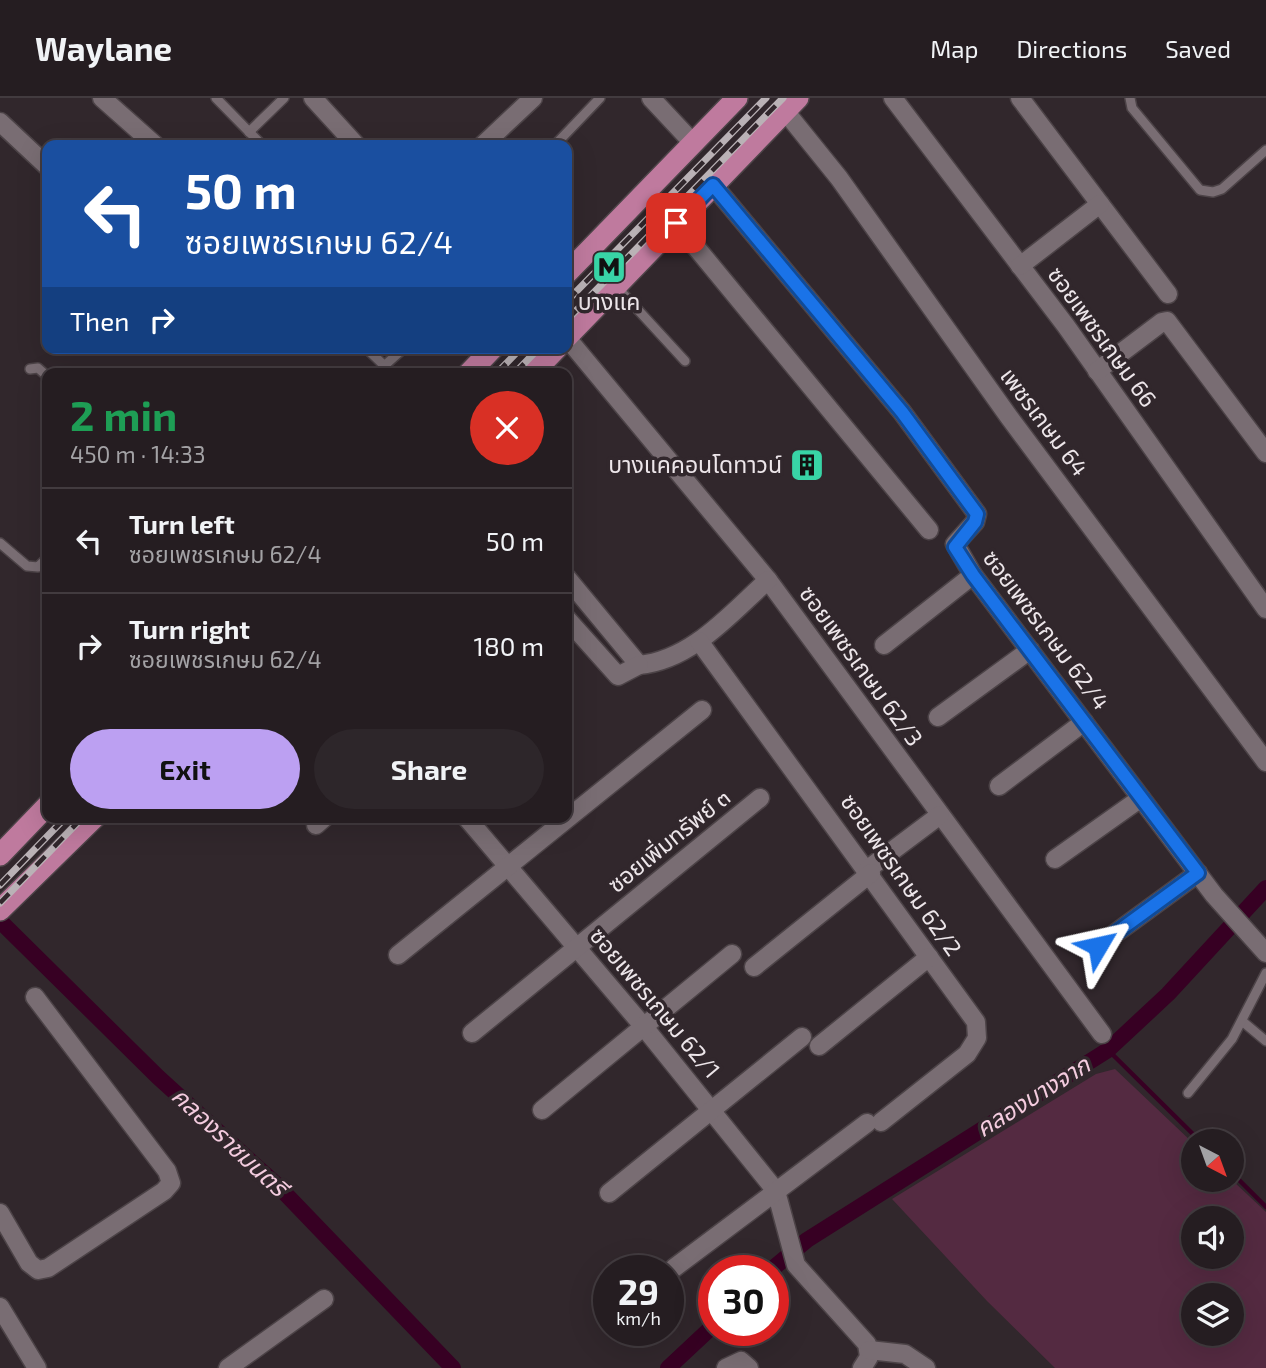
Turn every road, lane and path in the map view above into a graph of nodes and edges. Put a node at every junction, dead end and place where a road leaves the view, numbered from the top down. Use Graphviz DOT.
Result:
graph roads {
  1 [pos="102,98"];
  2 [pos="216,98"];
  3 [pos="284,98"];
  4 [pos="313,98"];
  5 [pos="600,98"];
  6 [pos="651,98"];
  7 [pos="737,98"];
  8 [pos="892,98"];
  9 [pos="1020,98"];
  10 [pos="1130,98"];
  11 [pos="524,101"];
  12 [pos="791,105"];
  13 [pos="0,122"];
  14 [pos="249,132"];
  15 [pos="149,140"];
  16 [pos="257,140"];
  17 [pos="351,140"];
  18 [pos="488,140"];
  19 [pos="560,140"];
  20 [pos="693,143"];
  21 [pos="1266,150"];
  22 [pos="42,161"];
  23 [pos="713,185"];
  24 [pos="1100,204"];
  25 [pos="676,223"];
  26 [pos="1020,266"];
  27 [pos="572,268"];
  28 [pos="616,285"];
  29 [pos="1168,294"];
  30 [pos="572,332"];
  31 [pos="572,343"];
  32 [pos="372,354"];
  33 [pos="399,354"];
  34 [pos="488,354"];
  35 [pos="550,354"];
  36 [pos="685,361"];
  37 [pos="387,368"];
  38 [pos="389,368"];
  39 [pos="474,368"];
  40 [pos="538,368"];
  41 [pos="30,369"];
  42 [pos="1097,371"];
  43 [pos="42,372"];
  44 [pos="1266,453"];
  45 [pos="929,530"];
  46 [pos="1,546"];
  47 [pos="42,563"];
  48 [pos="973,575"];
  49 [pos="768,580"];
  50 [pos="572,590"];
  51 [pos="1266,609"];
  52 [pos="572,625"];
  53 [pos="609,631"];
  54 [pos="699,641"];
  55 [pos="884,645"];
  56 [pos="592,648"];
  57 [pos="1030,650"];
  58 [pos="639,665"];
  59 [pos="702,710"];
  60 [pos="938,717"];
  61 [pos="1084,722"];
  62 [pos="1266,762"];
  63 [pos="999,786"];
  64 [pos="760,798"];
  65 [pos="1141,798"];
  66 [pos="42,811"];
  67 [pos="572,815"];
  68 [pos="940,815"];
  69 [pos="88,823"];
  70 [pos="471,823"];
  71 [pos="561,823"];
  72 [pos="0,855"];
  73 [pos="1055,859"];
  74 [pos="508,866"];
  75 [pos="869,871"];
  76 [pos="1198,873"];
  77 [pos="0,911"];
  78 [pos="1098,946"];
  79 [pos="577,948"];
  80 [pos="1266,953"];
  81 [pos="732,954"];
  82 [pos="398,955"];
  83 [pos="929,957"];
  84 [pos="754,967"];
  85 [pos="1266,973"];
  86 [pos="35,997"];
  87 [pos="1242,1021"];
  88 [pos="644,1027"];
  89 [pos="472,1033"];
  90 [pos="1102,1034"];
  91 [pos="802,1037"];
  92 [pos="1266,1041"];
  93 [pos="819,1046"];
  94 [pos="1188,1093"];
  95 [pos="542,1110"];
  96 [pos="712,1111"];
  97 [pos="776,1191"];
  98 [pos="609,1193"];
  99 [pos="0,1213"];
  100 [pos="684,1260"];
  101 [pos="324,1299"];
  102 [pos="0,1307"];
  103 [pos="869,1350"];
  104 [pos="37,1368"];
  105 [pos="228,1368"];
  106 [pos="726,1368"];
  107 [pos="749,1368"];
  108 [pos="862,1368"];
  109 [pos="926,1368"];
  1 -- 15 [label="street"];
  2 -- 14 [label="lane"];
  3 -- 14 [label="lane"];
  4 -- 17 [label="street"];
  5 -- 19 [label="lane"];
  6 -- 20 [label="street"];
  7 -- 20 [label="main road"];
  8 -- 26 [label="street, ซอยเพชรเกษม 66"];
  9 -- 24 [label="street"];
  10 -- 21 [label="lane"];
  11 -- 18 [label="street"];
  12 -- 23 [label="main road"];
  12 -- 62 [label="street, เพชรเกษม 64"];
  13 -- 22 [label="street"];
  14 -- 16 [label="lane"];
  20 -- 27 [label="main road"];
  23 -- 25 [label="main road"];
  23 -- 48 [label="street, ซอยเพชรเกษม 62/4"];
  24 -- 26 [label="street"];
  24 -- 29 [label="street"];
  25 -- 28 [label="main road"];
  25 -- 45 [label="street"];
  26 -- 42 [label="street, ซอยเพชรเกษม 66"];
  28 -- 30 [label="main road"];
  28 -- 36 [label="lane"];
  31 -- 49 [label="street, ซอยเพชรเกษม 62/3"];
  32 -- 37 [label="lane"];
  33 -- 38 [label="lane"];
  34 -- 39 [label="main road"];
  35 -- 40 [label="main road"];
  41 -- 43 [label="lane"];
  42 -- 44 [label="street"];
  42 -- 51 [label="street, ซอยเพชรเกษม 66"];
  46 -- 47 [label="lane"];
  48 -- 55 [label="street"];
  48 -- 57 [label="street, ซอยเพชรเกษม 62/4"];
  49 -- 54 [label="street"];
  49 -- 68 [label="street, ซอยเพชรเกษม 62/3"];
  50 -- 53 [label="street"];
  52 -- 56 [label="street"];
  53 -- 56 [label="street"];
  53 -- 58 [label="street"];
  54 -- 58 [label="street"];
  54 -- 75 [label="street, ซอยเพชรเกษม 62/2"];
  56 -- 58 [label="street"];
  57 -- 60 [label="street"];
  57 -- 61 [label="street, ซอยเพชรเกษม 62/4"];
  59 -- 67 [label="street"];
  61 -- 63 [label="street"];
  61 -- 65 [label="street, ซอยเพชรเกษม 62/4"];
  64 -- 79 [label="street, ซอยเพิ่มทรัพย์ ๓"];
  65 -- 73 [label="street"];
  65 -- 76 [label="street, ซอยเพชรเกษม 62/4"];
  66 -- 72 [label="main road"];
  68 -- 75 [label="street"];
  68 -- 90 [label="street, ซอยเพชรเกษม 62/3"];
  69 -- 77 [label="main road"];
  70 -- 74 [label="street, ซอยเพชรเกษม 62/1"];
  71 -- 74 [label="street"];
  74 -- 79 [label="street, ซอยเพชรเกษม 62/1"];
  74 -- 82 [label="street"];
  75 -- 83 [label="street, ซอยเพชรเกษม 62/2"];
  75 -- 84 [label="street"];
  76 -- 78 [label="street"];
  76 -- 80 [label="street, ซอยเพชรเกษม 62/4"];
  79 -- 88 [label="street, ซอยเพชรเกษม 62/1"];
  79 -- 89 [label="street, ซอยเพิ่มทรัพย์ ๓"];
  81 -- 88 [label="street"];
  83 -- 93 [label="street"];
  83 -- 97 [label="street, ซอยเพชรเกษม 62/2"];
  85 -- 87 [label="lane"];
  86 -- 99 [label="street"];
  87 -- 92 [label="lane"];
  87 -- 94 [label="lane"];
  88 -- 95 [label="street"];
  88 -- 96 [label="street, ซอยเพชรเกษม 62/1"];
  91 -- 96 [label="street"];
  96 -- 97 [label="street, ซอยเพชรเกษม 62/1"];
  96 -- 98 [label="street"];
  97 -- 100 [label="street"];
  97 -- 103 [label="street, ซอยเพชรเกษม 62/1"];
  101 -- 105 [label="street"];
  102 -- 104 [label="street"];
  103 -- 108 [label="street"];
  103 -- 109 [label="street"];
  106 -- 107 [label="street"];
}
